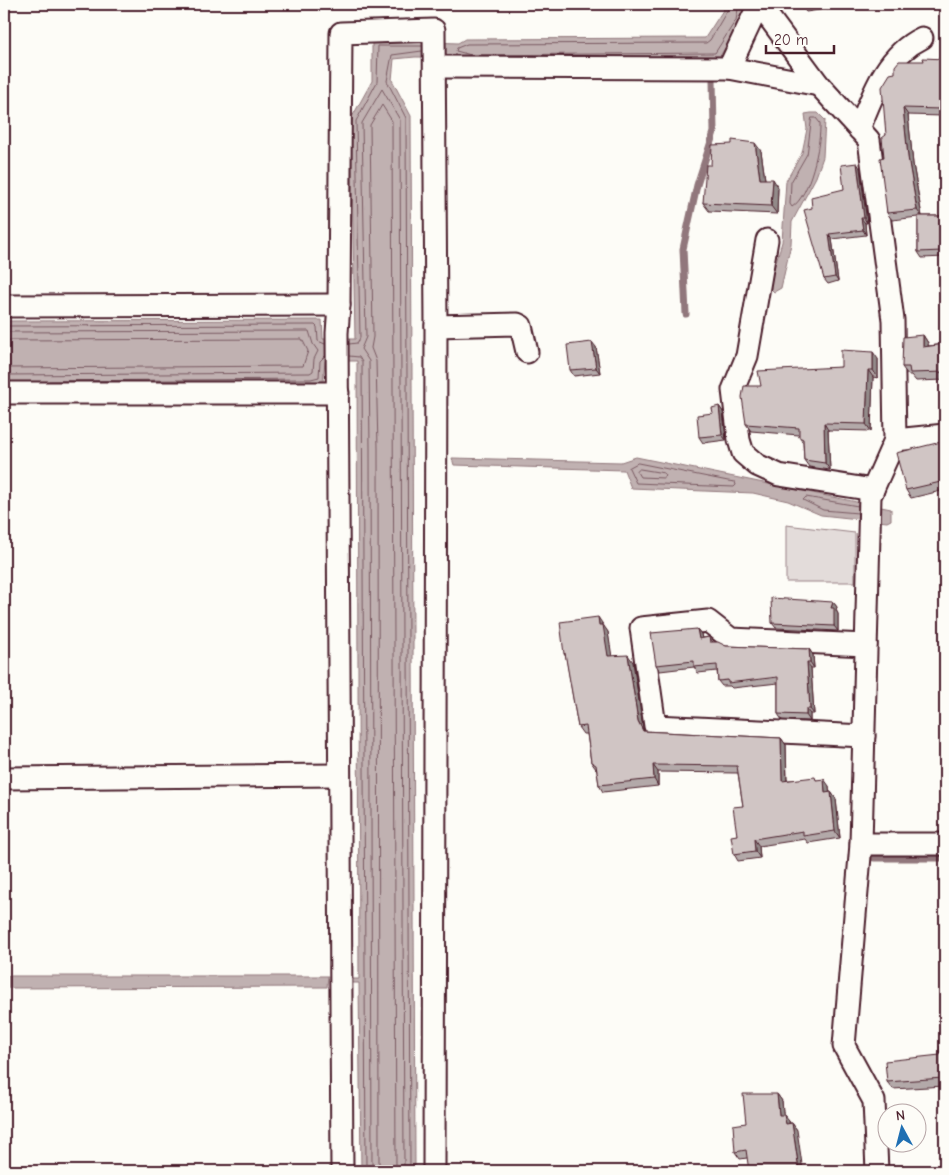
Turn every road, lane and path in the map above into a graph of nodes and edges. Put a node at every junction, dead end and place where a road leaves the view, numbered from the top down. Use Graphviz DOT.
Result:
graph roads {
  1 [pos="759,4"];
  2 [pos="922,38"];
  3 [pos="435,67"];
  4 [pos="729,68"];
  5 [pos="819,86"];
  6 [pos="859,129"];
  7 [pos="767,240"];
  8 [pos="339,305"];
  9 [pos="4,306"];
  10 [pos="436,326"];
  11 [pos="527,352"];
  12 [pos="4,393"];
  13 [pos="338,393"];
  14 [pos="945,435"];
  15 [pos="895,440"];
  16 [pos="873,490"];
  17 [pos="866,645"];
  18 [pos="864,736"];
  19 [pos="339,775"];
  20 [pos="4,778"];
  21 [pos="861,844"];
  22 [pos="945,844"];
  23 [pos="342,1171"];
  24 [pos="434,1171"];
  25 [pos="877,1171"];
  1 -- 4 [label="street"];
  1 -- 5 [label="street"];
  2 -- 6 [label="street"];
  3 -- 4 [label="street"];
  3 -- 8 [label="street"];
  3 -- 10 [label="street"];
  4 -- 5 [label="street"];
  5 -- 6 [label="street"];
  6 -- 15 [label="street"];
  7 -- 16 [label="street"];
  8 -- 9 [label="street"];
  8 -- 13 [label="street"];
  10 -- 11 [label="street"];
  10 -- 24 [label="street"];
  12 -- 13 [label="street"];
  13 -- 19 [label="street"];
  14 -- 15 [label="street"];
  15 -- 16 [label="street"];
  16 -- 17 [label="street"];
  17 -- 18 [label="street"];
  17 -- 18 [label="street"];
  18 -- 21 [label="street"];
  19 -- 20 [label="street"];
  19 -- 23 [label="street"];
  21 -- 22 [label="street"];
  21 -- 25 [label="street"];
}
